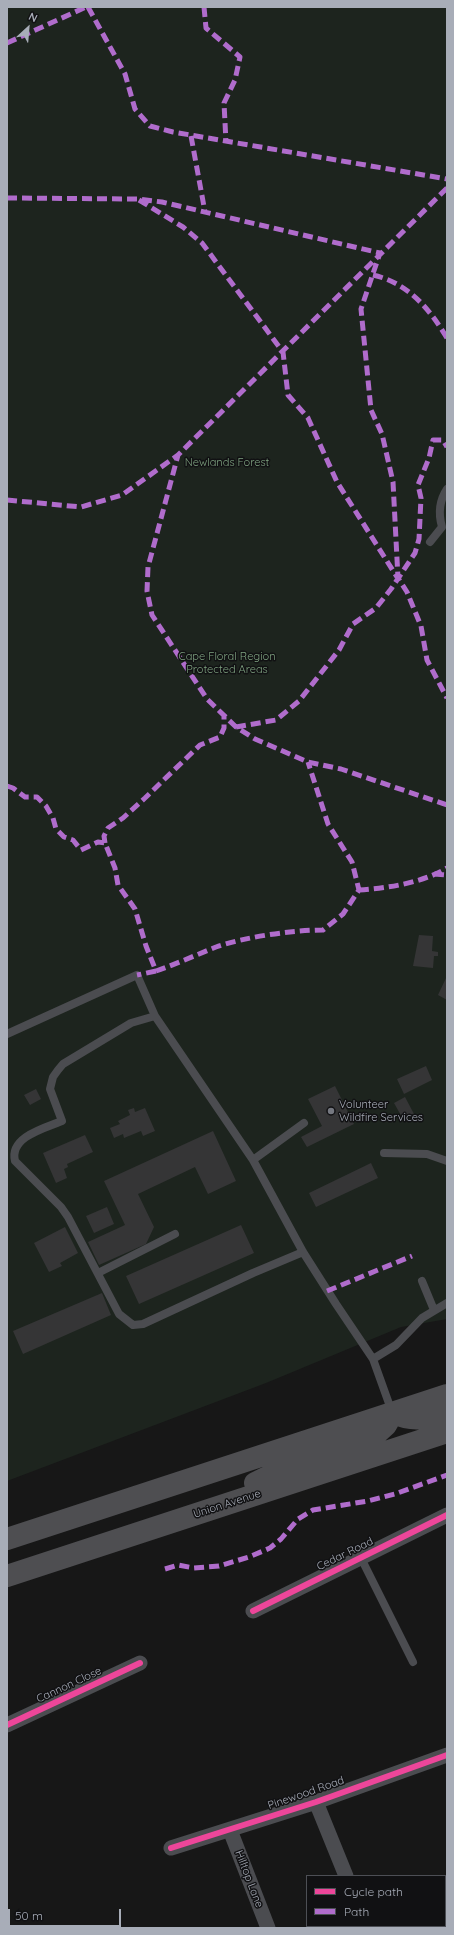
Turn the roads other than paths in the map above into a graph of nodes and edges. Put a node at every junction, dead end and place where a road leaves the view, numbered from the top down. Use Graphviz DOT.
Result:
graph roads {
  1 [pos="447,489"];
  2 [pos="444,526"];
  3 [pos="430,542"];
  4 [pos="155,1016"];
  5 [pos="7,1034"];
  6 [pos="304,1123"];
  7 [pos="384,1153"];
  8 [pos="253,1160"];
  9 [pos="447,1161"];
  10 [pos="175,1234"];
  11 [pos="303,1252"];
  12 [pos="98,1273"];
  13 [pos="422,1281"];
  14 [pos="447,1303"];
  15 [pos="434,1310"];
  16 [pos="373,1359"];
  17 [pos="447,1395"];
  18 [pos="393,1413"];
  19 [pos="447,1414"];
  20 [pos="447,1432"];
  21 [pos="226,1504"];
  22 [pos="447,1515"];
  23 [pos="7,1539"];
  24 [pos="361,1558"];
  25 [pos="7,1576"];
  26 [pos="253,1611"];
  27 [pos="413,1662"];
  28 [pos="140,1663"];
  29 [pos="7,1725"];
  30 [pos="447,1755"];
  31 [pos="316,1802"];
  32 [pos="230,1830"];
  33 [pos="172,1848"];
  34 [pos="346,1875"];
  35 [pos="268,1928"];
  1 -- 2 [label="lane"];
  2 -- 3 [label="lane"];
  4 -- 5 [label="lane"];
  4 -- 8 [label="lane"];
  4 -- 12 [label="lane"];
  6 -- 8 [label="lane"];
  7 -- 9 [label="lane"];
  8 -- 11 [label="lane"];
  10 -- 12 [label="lane"];
  11 -- 12 [label="lane"];
  11 -- 16 [label="lane"];
  13 -- 15 [label="lane"];
  14 -- 15 [label="lane"];
  15 -- 16 [label="lane"];
  16 -- 18 [label="lane"];
  17 -- 18 [label="highway"];
  18 -- 19 [label="highway"];
  18 -- 21 [label="highway"];
  18 -- 23 [label="highway"];
  20 -- 21 [label="highway, Union Avenue"];
  21 -- 25 [label="highway, Union Avenue"];
  22 -- 24 [label="street, Cedar Road"];
  24 -- 26 [label="street, Cedar Road"];
  24 -- 27 [label="lane"];
  28 -- 29 [label="street, Cannon Close"];
  30 -- 31 [label="street, Pinewood Road"];
  31 -- 32 [label="street, Pinewood Road"];
  31 -- 34 [label="street"];
  32 -- 33 [label="street, Pinewood Road"];
  32 -- 35 [label="street, Hilltop Lane"];
}
